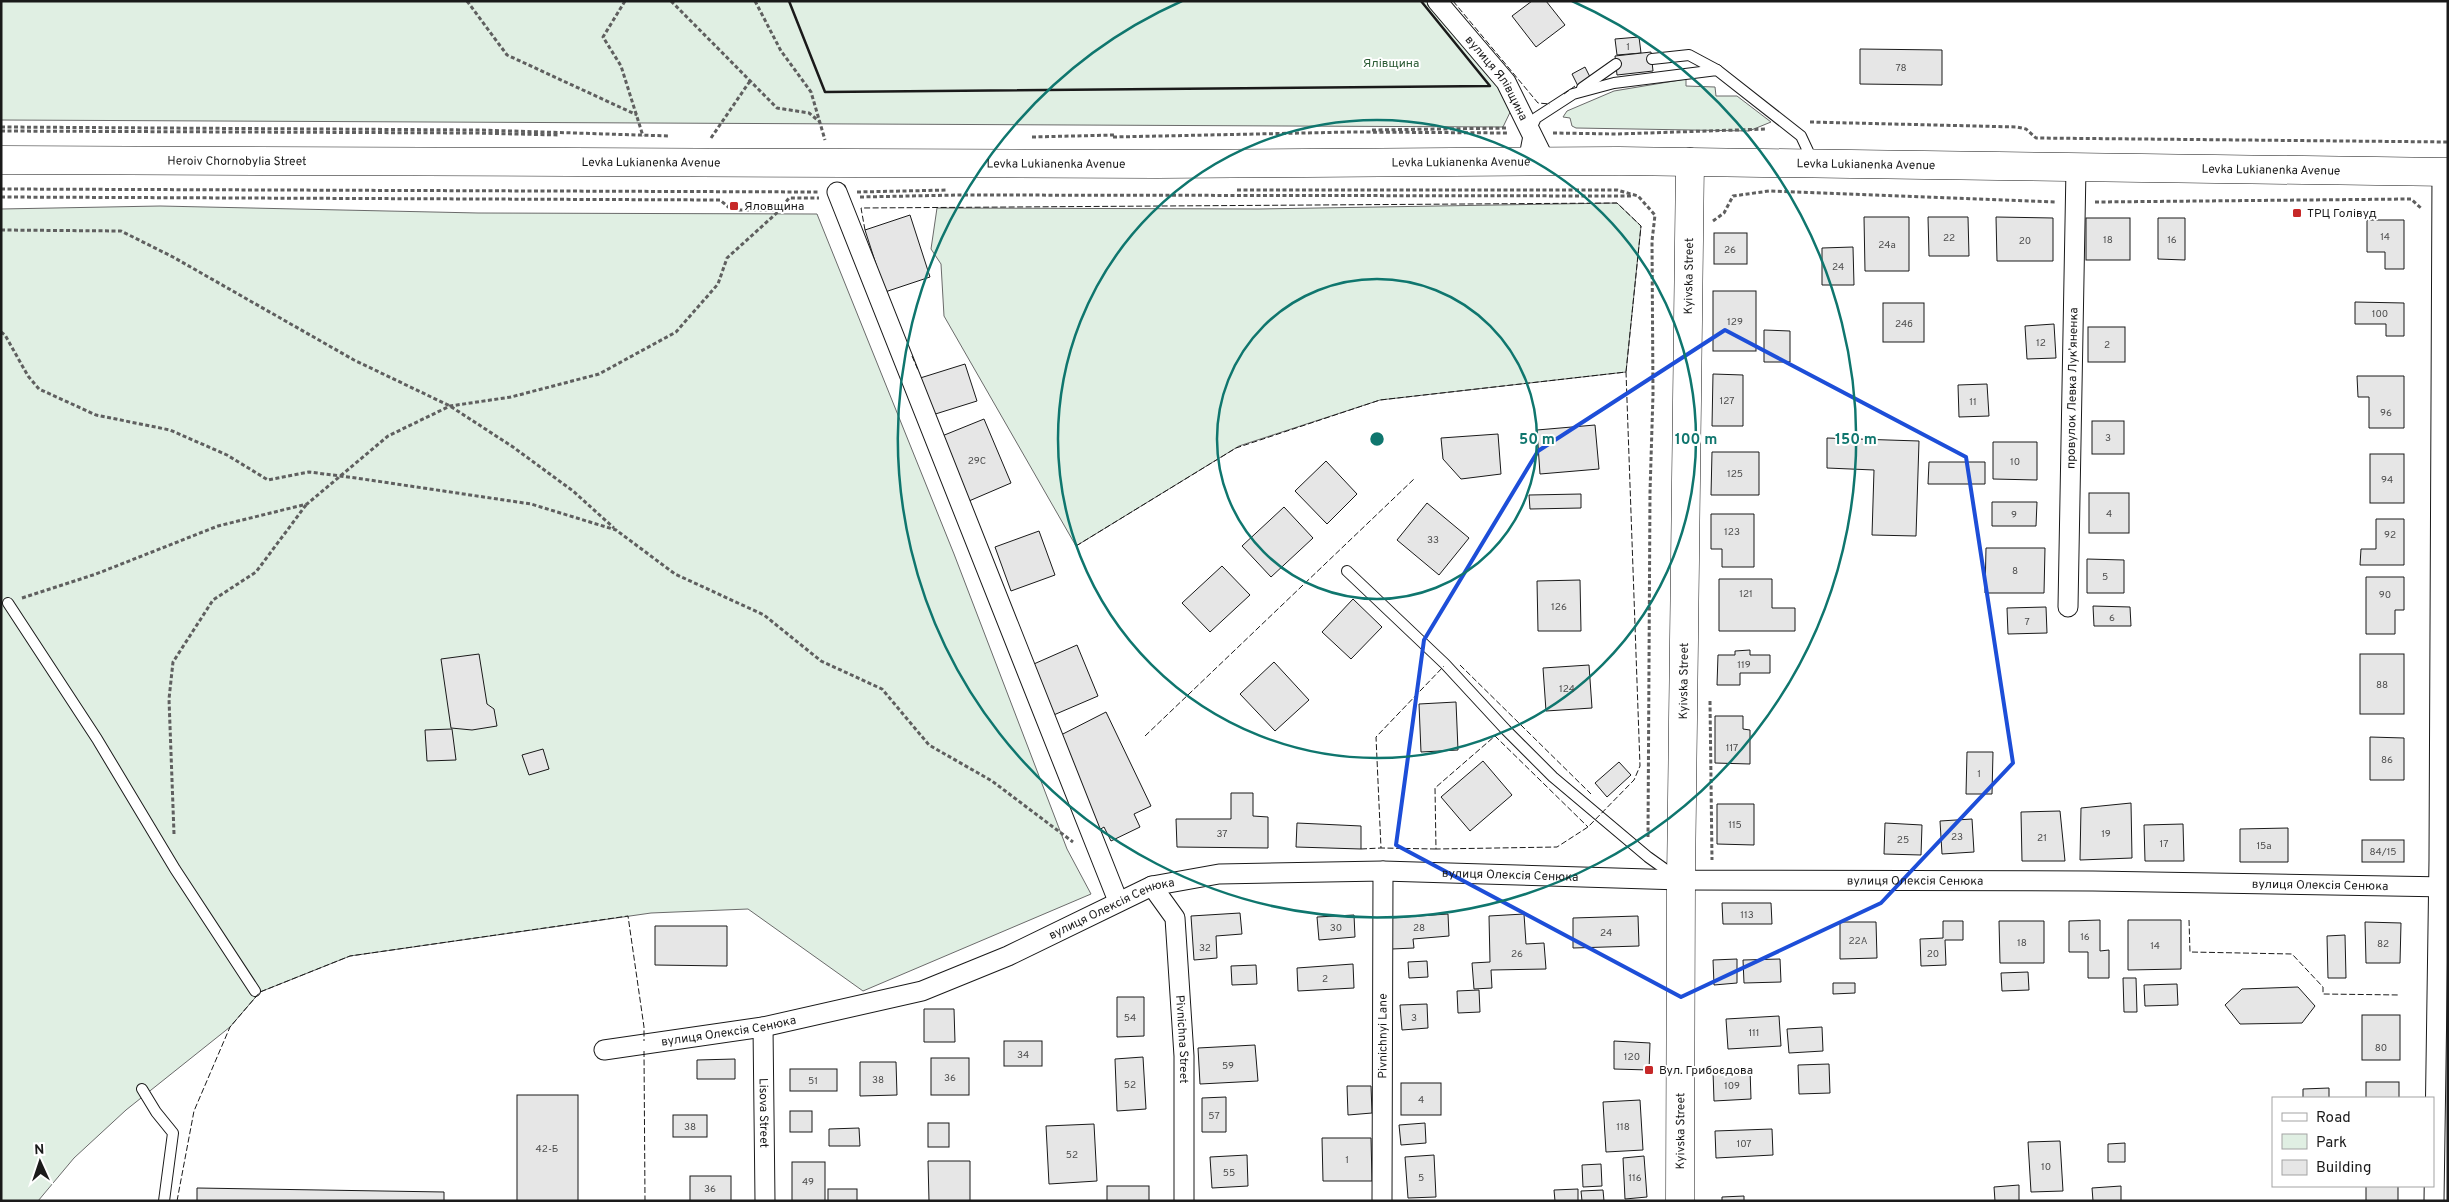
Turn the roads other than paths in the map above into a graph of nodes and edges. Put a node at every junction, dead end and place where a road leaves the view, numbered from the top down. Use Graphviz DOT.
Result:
graph roads {
  1 [pos="1437,1"];
  2 [pos="1652,59"];
  3 [pos="1616,64"];
  4 [pos="1717,70"];
  5 [pos="1573,94"];
  6 [pos="1530,131"];
  7 [pos="1,160"];
  8 [pos="1534,161"];
  9 [pos="1690,162"];
  10 [pos="1809,162"];
  11 [pos="474,163"];
  12 [pos="2076,168"];
  13 [pos="2445,172"];
  14 [pos="838,192"];
  15 [pos="1347,571"];
  16 [pos="8,603"];
  17 [pos="2068,607"];
  18 [pos="1383,871"];
  19 [pos="1681,880"];
  20 [pos="1152,886"];
  21 [pos="2443,887"];
  22 [pos="1118,901"];
  23 [pos="255,991"];
  24 [pos="763,1027"];
  25 [pos="604,1050"];
  26 [pos="142,1090"];
  27 [pos="164,1201"];
  28 [pos="765,1201"];
  29 [pos="1184,1201"];
  30 [pos="1382,1201"];
  31 [pos="1680,1201"];
  32 [pos="2434,1201"];
  1 -- 6 [label="street, вулиця Ялівщина"];
  2 -- 4 [label="lane"];
  3 -- 5 [label="lane"];
  4 -- 5 [label="lane"];
  4 -- 10 [label="lane"];
  5 -- 6 [label="lane"];
  6 -- 8 [label="street, вулиця Ялівщина"];
  7 -- 11 [label="main road, Heroiv Chornobylia Street"];
  8 -- 9 [label="main road, Levka Lukianenka Avenue"];
  8 -- 11 [label="main road, Levka Lukianenka Avenue"];
  9 -- 10 [label="main road, Levka Lukianenka Avenue"];
  9 -- 19 [label="main road, Kyivska Street"];
  10 -- 12 [label="main road, Levka Lukianenka Avenue"];
  12 -- 13 [label="main road, Levka Lukianenka Avenue"];
  12 -- 17 [label="street, провулок Левка Лук’яненка"];
  13 -- 21 [label="street"];
  14 -- 22 [label="street"];
  15 -- 19 [label="lane"];
  16 -- 23 [label="lane"];
  18 -- 19 [label="street, вулиця Олексія Сенюка"];
  18 -- 20 [label="street, вулиця Олексія Сенюка"];
  18 -- 30 [label="street, Pivnichnyi Lane"];
  19 -- 21 [label="street, вулиця Олексія Сенюка"];
  19 -- 31 [label="main road, Kyivska Street"];
  20 -- 22 [label="street, вулиця Олексія Сенюка"];
  20 -- 29 [label="street, Pivnichna Street"];
  21 -- 32 [label="street"];
  22 -- 24 [label="street, вулиця Олексія Сенюка"];
  24 -- 25 [label="street, вулиця Олексія Сенюка"];
  24 -- 28 [label="street, Lisova Street"];
  26 -- 27 [label="lane"];
}
